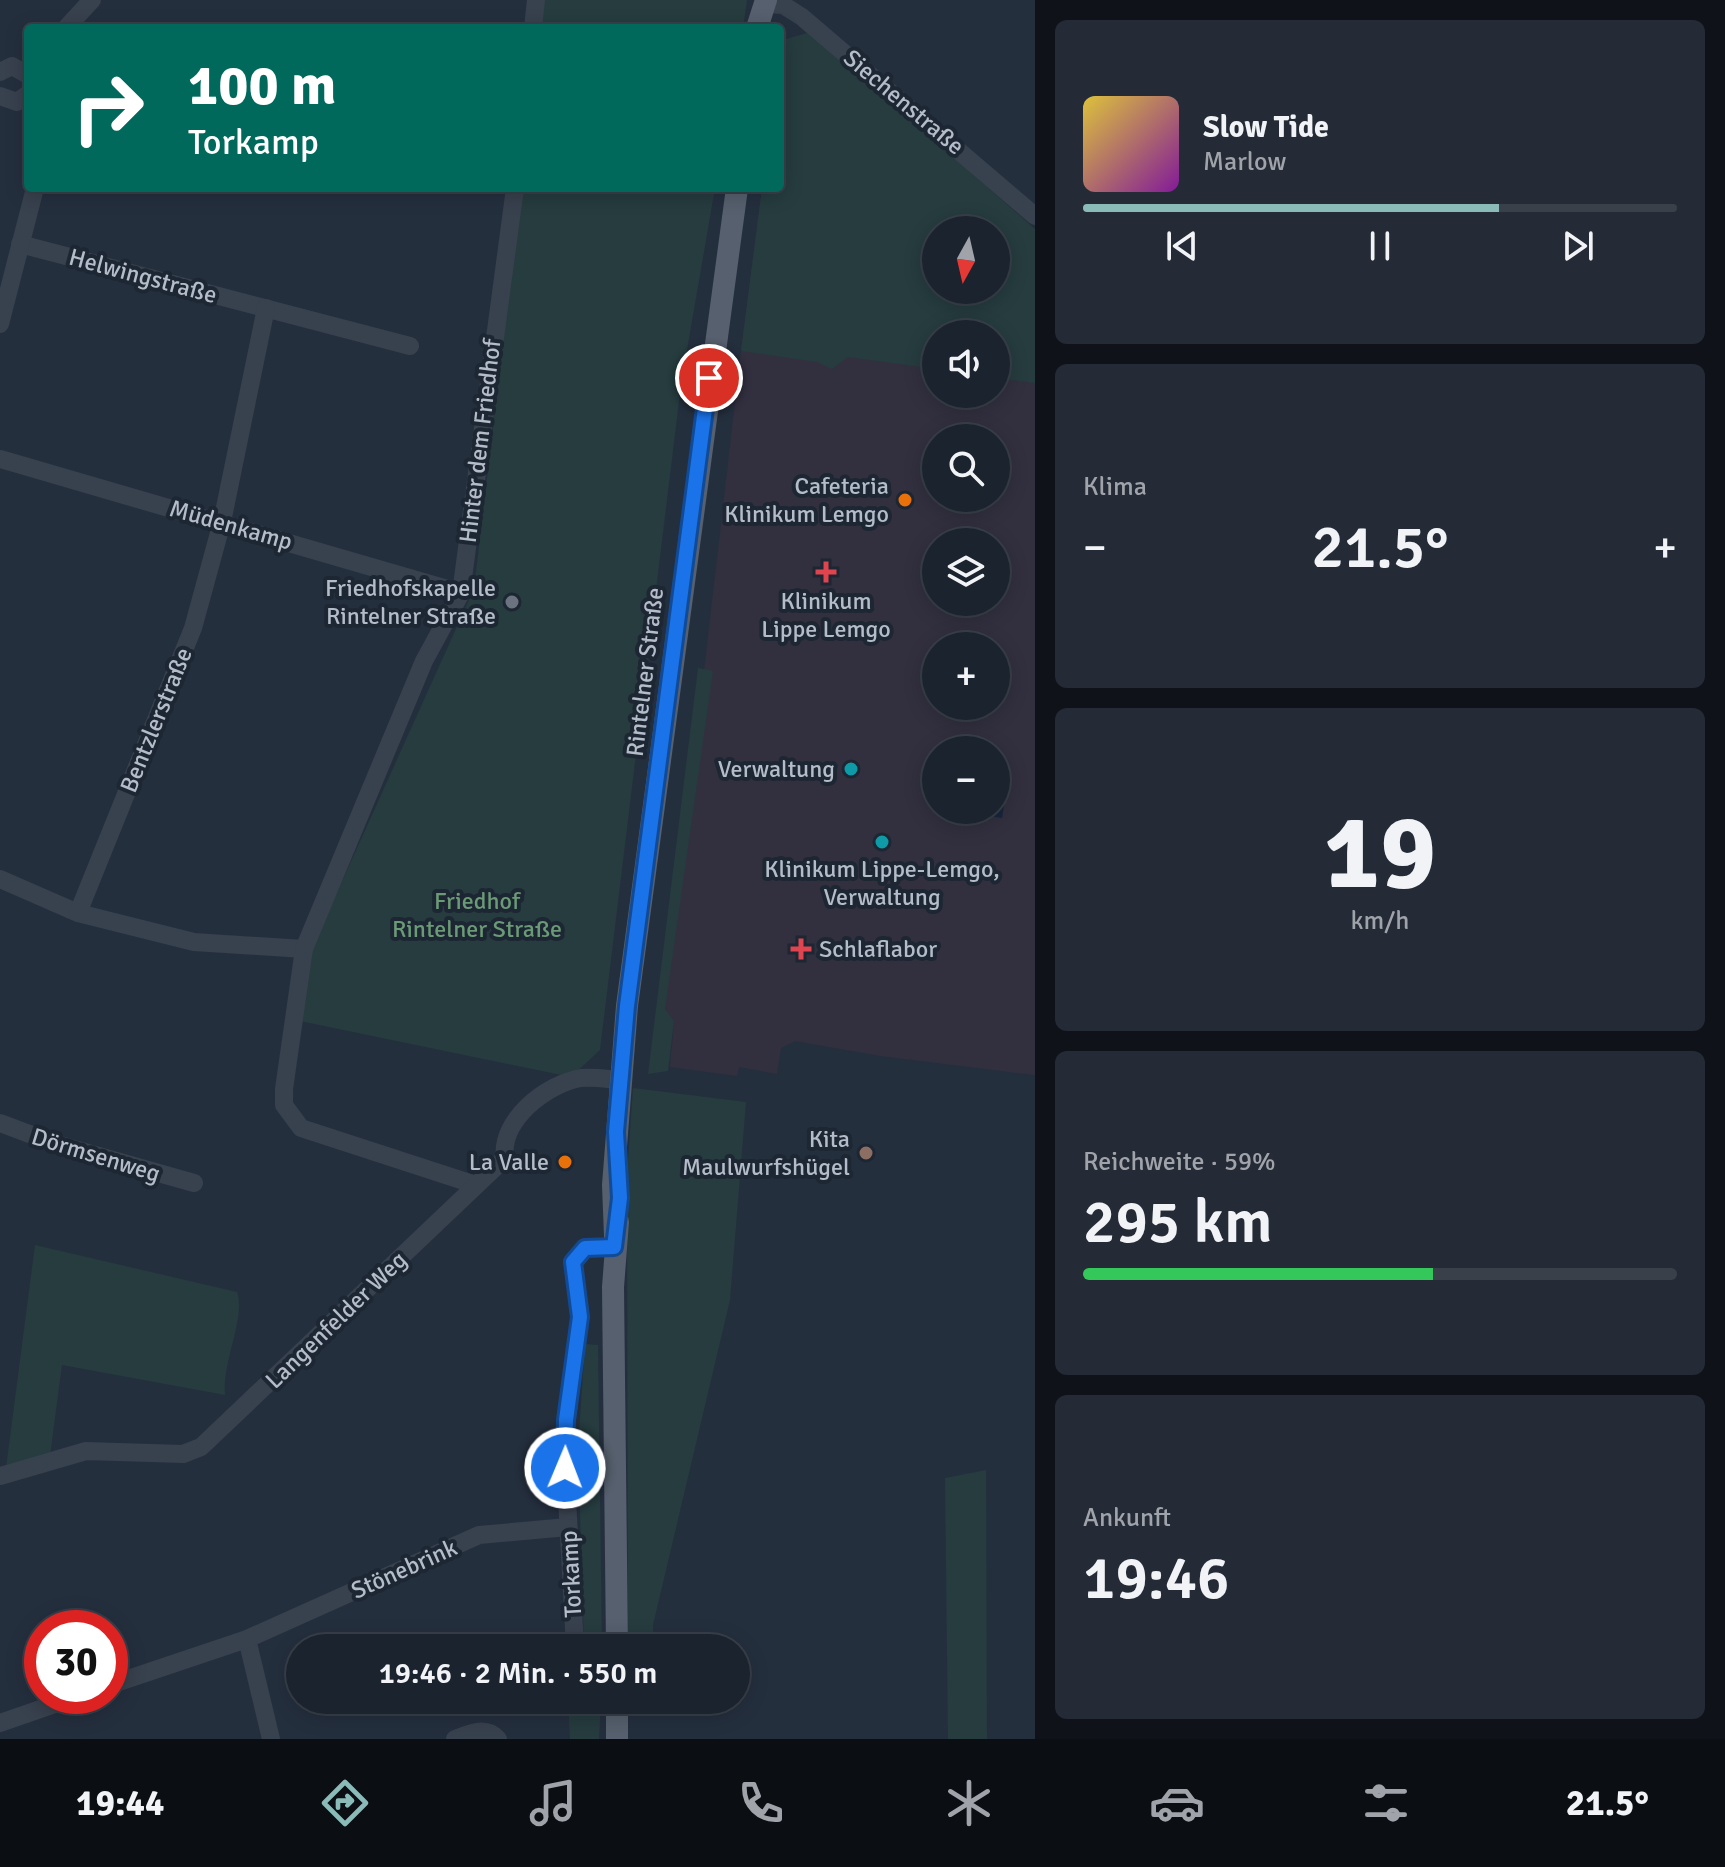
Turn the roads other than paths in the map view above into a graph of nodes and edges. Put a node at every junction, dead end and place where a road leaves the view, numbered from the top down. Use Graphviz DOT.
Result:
graph roads {
  1 [pos="92,0"];
  2 [pos="536,0"];
  3 [pos="764,15"];
  4 [pos="70,24"];
  5 [pos="533,24"];
  6 [pos="24,70"];
  7 [pos="0,72"];
  8 [pos="0,97"];
  9 [pos="24,97"];
  10 [pos="34,192"];
  11 [pos="514,192"];
  12 [pos="736,192"];
  13 [pos="1035,216"];
  14 [pos="20,244"];
  15 [pos="266,308"];
  16 [pos="0,324"];
  17 [pos="410,346"];
  18 [pos="0,459"];
  19 [pos="222,522"];
  20 [pos="461,593"];
  21 [pos="0,879"];
  22 [pos="78,913"];
  23 [pos="304,949"];
  24 [pos="619,1080"];
  25 [pos="0,1123"];
  26 [pos="194,1183"];
  27 [pos="476,1185"];
  28 [pos="615,1242"];
  29 [pos="0,1476"];
  30 [pos="568,1527"];
  31 [pos="574,1634"];
  32 [pos="617,1634"];
  33 [pos="247,1639"];
  34 [pos="128,1679"];
  35 [pos="26,1714"];
  36 [pos="617,1714"];
  37 [pos="0,1723"];
  38 [pos="493,1735"];
  39 [pos="271,1739"];
  40 [pos="455,1739"];
  41 [pos="617,1739"];
  1 -- 4 [label="street"];
  2 -- 5 [label="street"];
  3 -- 13 [label="street, Siechenstraße"];
  6 -- 7 [label="street"];
  8 -- 9 [label="street"];
  10 -- 14 [label="street"];
  11 -- 20 [label="street, Hinter dem Friedhof"];
  12 -- 24 [label="main road, Rintelner Straße"];
  14 -- 15 [label="street, Helwingstraße"];
  14 -- 16 [label="street"];
  15 -- 17 [label="street, Helwingstraße"];
  15 -- 19 [label="street"];
  18 -- 19 [label="street, Müdenkamp"];
  19 -- 20 [label="street, Müdenkamp"];
  19 -- 22 [label="street, Bentzlerstraße"];
  20 -- 23 [label="street, Hinter dem Friedhof"];
  21 -- 22 [label="street"];
  22 -- 23 [label="street"];
  23 -- 27 [label="street"];
  24 -- 27 [label="street, Langenfelder Weg"];
  24 -- 28 [label="main road, Rintelner Straße"];
  25 -- 26 [label="street, Dörmsenweg"];
  27 -- 29 [label="street, Langenfelder Weg"];
  28 -- 30 [label="street, Torkamp"];
  28 -- 32 [label="main road, Rintelner Straße"];
  30 -- 31 [label="street, Torkamp"];
  30 -- 33 [label="street, Stönebrink"];
  33 -- 34 [label="street, Stönebrink"];
  33 -- 39 [label="street"];
  35 -- 37 [label="street"];
  36 -- 41 [label="main road"];
  38 -- 40 [label="street"];
}
